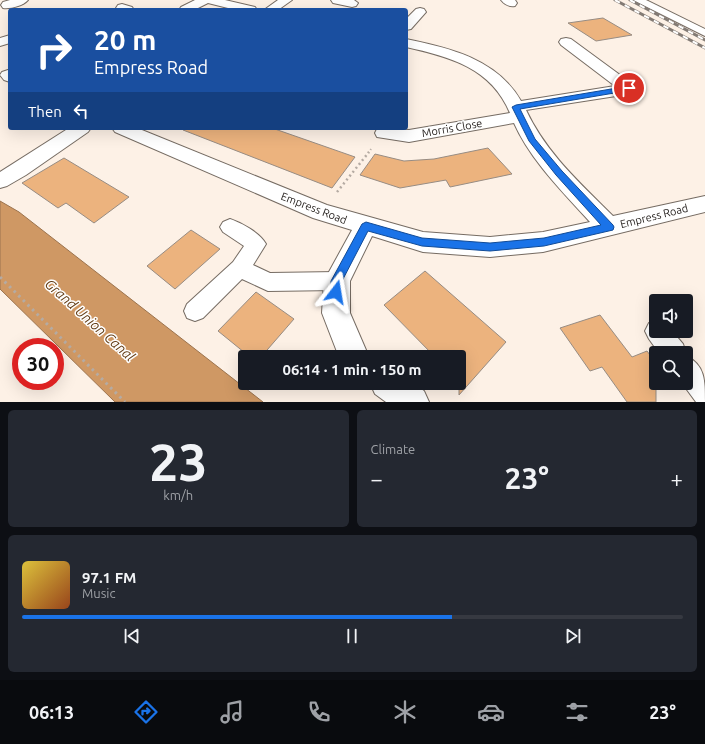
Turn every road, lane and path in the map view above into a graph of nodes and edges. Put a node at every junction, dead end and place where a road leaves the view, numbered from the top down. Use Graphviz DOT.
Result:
graph roads {
  1 [pos="22,0"];
  2 [pos="204,0"];
  3 [pos="212,0"];
  4 [pos="286,0"];
  5 [pos="337,0"];
  6 [pos="638,0"];
  7 [pos="352,4"];
  8 [pos="6,6"];
  9 [pos="189,8"];
  10 [pos="243,8"];
  11 [pos="273,8"];
  12 [pos="420,12"];
  13 [pos="408,24"];
  14 [pos="705,33"];
  15 [pos="566,42"];
  16 [pos="408,44"];
  17 [pos="518,112"];
  18 [pos="79,130"];
  19 [pos="126,130"];
  20 [pos="384,133"];
  21 [pos="0,181"];
  22 [pos="705,204"];
  23 [pos="321,212"];
  24 [pos="230,226"];
  25 [pos="366,226"];
  26 [pos="609,227"];
  27 [pos="240,268"];
  28 [pos="0,277"];
  29 [pos="337,281"];
  30 [pos="195,311"];
  31 [pos="351,350"];
  32 [pos="693,377"];
  33 [pos="396,390"];
  34 [pos="705,393"];
  35 [pos="125,402"];
  36 [pos="413,402"];
  1 -- 8 [label="street"];
  2 -- 9 [label="street"];
  3 -- 10 [label="street"];
  4 -- 11 [label="street"];
  5 -- 7 [label="street"];
  6 -- 14 [label="lane"];
  12 -- 13 [label="street"];
  15 -- 17 [label="street, Morris Close"];
  16 -- 17 [label="street"];
  17 -- 20 [label="street, Morris Close"];
  17 -- 26 [label="street"];
  18 -- 21 [label="street"];
  19 -- 23 [label="street, Empress Road"];
  20 -- 23 [label="path"];
  22 -- 26 [label="street, Empress Road"];
  23 -- 25 [label="street, Empress Road"];
  24 -- 27 [label="lane"];
  25 -- 26 [label="street, Empress Road"];
  25 -- 29 [label="street"];
  27 -- 29 [label="lane"];
  27 -- 30 [label="lane"];
  28 -- 35 [label="path"];
  29 -- 31 [label="street"];
  32 -- 34 [label="lane"];
  33 -- 36 [label="street"];
}
